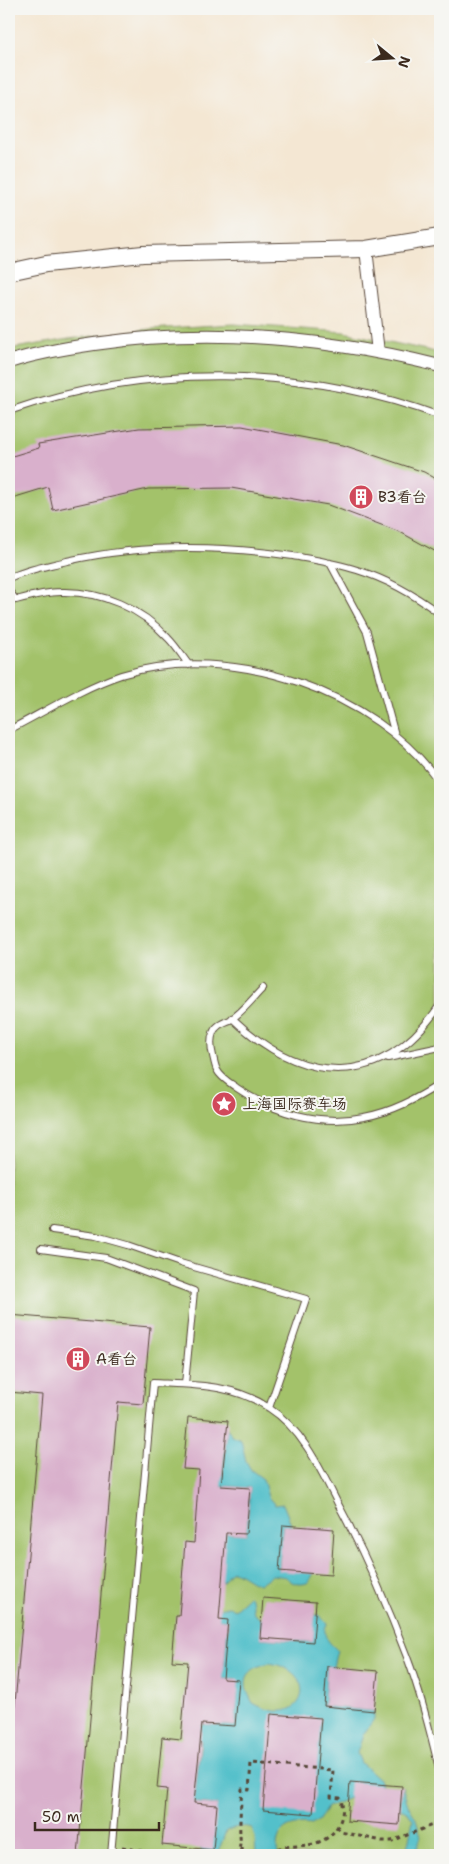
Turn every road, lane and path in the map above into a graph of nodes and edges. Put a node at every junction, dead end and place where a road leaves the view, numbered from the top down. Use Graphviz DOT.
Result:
graph roads {
  1 [pos="440,237"];
  2 [pos="366,249"];
  3 [pos="9,272"];
  4 [pos="378,352"];
  5 [pos="9,362"];
  6 [pos="440,366"];
  7 [pos="9,411"];
  8 [pos="440,416"];
  9 [pos="330,563"];
  10 [pos="9,578"];
  11 [pos="9,591"];
  12 [pos="440,614"];
  13 [pos="189,666"];
  14 [pos="9,730"];
  15 [pos="395,735"];
  16 [pos="440,784"];
  17 [pos="263,988"];
  18 [pos="440,1005"];
  19 [pos="232,1018"];
  20 [pos="440,1047"];
  21 [pos="383,1059"];
  22 [pos="440,1084"];
  23 [pos="52,1230"];
  24 [pos="41,1249"];
  25 [pos="186,1384"];
  26 [pos="269,1408"];
  27 [pos="440,1773"];
  28 [pos="440,1822"];
  29 [pos="337,1827"];
  30 [pos="112,1845"];
  31 [pos="240,1848"];
  32 [pos="111,1855"];
  33 [pos="156,1855"];
  34 [pos="236,1855"];
  35 [pos="248,1855"];
  36 [pos="261,1855"];
  1 -- 2 [label="street"];
  2 -- 3 [label="street"];
  2 -- 4 [label="street"];
  4 -- 5 [label="street"];
  4 -- 6 [label="street"];
  7 -- 8 [label="lane"];
  9 -- 10 [label="lane"];
  9 -- 12 [label="lane"];
  9 -- 15 [label="lane"];
  11 -- 13 [label="lane"];
  13 -- 14 [label="lane"];
  13 -- 15 [label="lane"];
  15 -- 16 [label="lane"];
  17 -- 19 [label="lane"];
  18 -- 21 [label="lane"];
  19 -- 21 [label="lane"];
  19 -- 22 [label="lane"];
  20 -- 21 [label="lane"];
  23 -- 26 [label="lane"];
  24 -- 25 [label="lane"];
  25 -- 26 [label="lane"];
  25 -- 30 [label="lane"];
  26 -- 27 [label="lane"];
  28 -- 29 [label="path"];
  29 -- 31 [label="path"];
  29 -- 36 [label="path"];
  30 -- 32 [label="lane"];
  30 -- 33 [label="path"];
  31 -- 34 [label="path"];
  31 -- 35 [label="path"];
}
